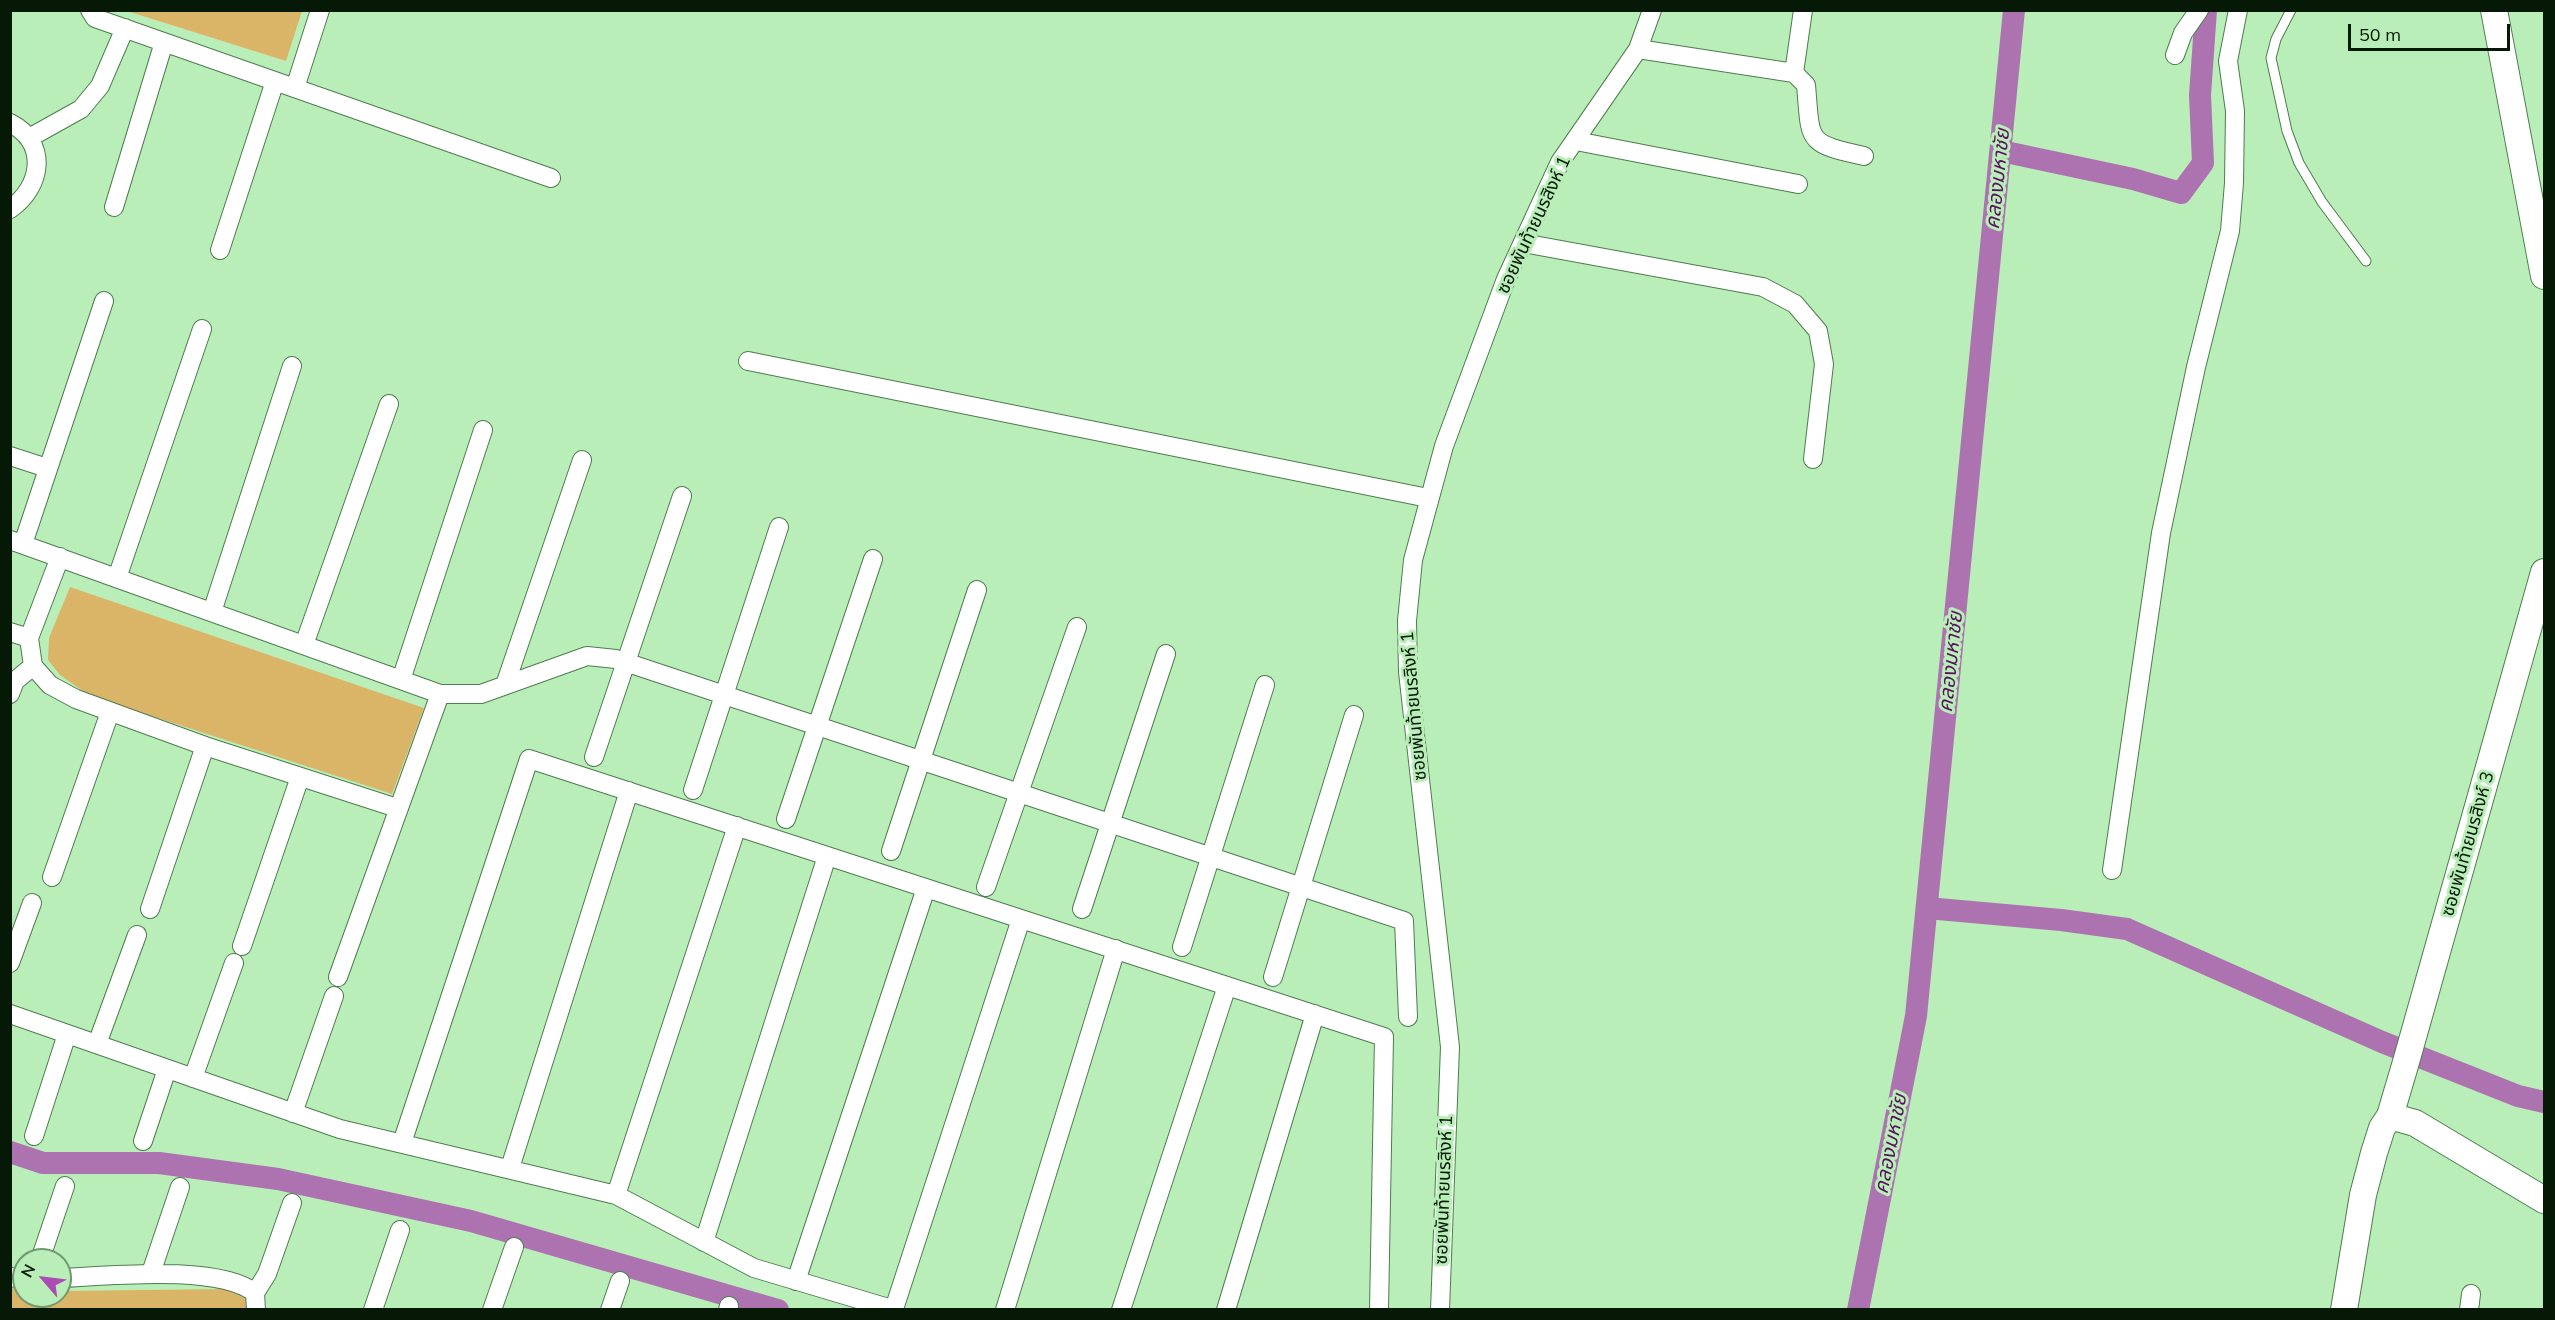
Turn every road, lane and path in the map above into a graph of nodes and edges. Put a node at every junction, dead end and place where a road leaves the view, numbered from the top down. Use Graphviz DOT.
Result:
graph roads {
  1 [pos="90,10"];
  2 [pos="320,10"];
  3 [pos="1652,10"];
  4 [pos="1803,10"];
  5 [pos="2199,10"];
  6 [pos="2238,10"];
  7 [pos="2291,10"];
  8 [pos="2494,10"];
  9 [pos="125,28"];
  10 [pos="164,42"];
  11 [pos="1638,49"];
  12 [pos="2175,55"];
  13 [pos="1794,73"];
  14 [pos="275,81"];
  15 [pos="296,88"];
  16 [pos="10,123"];
  17 [pos="28,138"];
  18 [pos="1575,141"];
  19 [pos="1864,156"];
  20 [pos="551,178"];
  21 [pos="1798,184"];
  22 [pos="114,207"];
  23 [pos="10,209"];
  24 [pos="1523,243"];
  25 [pos="220,250"];
  26 [pos="2366,261"];
  27 [pos="2544,276"];
  28 [pos="104,301"];
  29 [pos="202,328"];
  30 [pos="748,361"];
  31 [pos="292,366"];
  32 [pos="390,404"];
  33 [pos="483,430"];
  34 [pos="10,456"];
  35 [pos="1813,459"];
  36 [pos="582,460"];
  37 [pos="47,468"];
  38 [pos="682,496"];
  39 [pos="1428,498"];
  40 [pos="779,527"];
  41 [pos="17,542"];
  42 [pos="60,557"];
  43 [pos="873,559"];
  44 [pos="2544,572"];
  45 [pos="117,578"];
  46 [pos="977,590"];
  47 [pos="212,612"];
  48 [pos="1077,627"];
  49 [pos="10,632"];
  50 [pos="29,638"];
  51 [pos="304,645"];
  52 [pos="1166,654"];
  53 [pos="626,662"];
  54 [pos="33,666"];
  55 [pos="401,680"];
  56 [pos="505,685"];
  57 [pos="1265,685"];
  58 [pos="10,694"];
  59 [pos="440,694"];
  60 [pos="724,695"];
  61 [pos="110,712"];
  62 [pos="1354,716"];
  63 [pos="817,726"];
  64 [pos="205,746"];
  65 [pos="594,757"];
  66 [pos="921,760"];
  67 [pos="300,777"];
  68 [pos="693,790"];
  69 [pos="629,791"];
  70 [pos="1019,793"];
  71 [pos="397,808"];
  72 [pos="786,819"];
  73 [pos="1110,823"];
  74 [pos="736,826"];
  75 [pos="891,851"];
  76 [pos="827,855"];
  77 [pos="1211,856"];
  78 [pos="2112,870"];
  79 [pos="52,877"];
  80 [pos="1301,886"];
  81 [pos="986,887"];
  82 [pos="926,888"];
  83 [pos="32,903"];
  84 [pos="150,909"];
  85 [pos="1082,909"];
  86 [pos="1021,919"];
  87 [pos="137,935"];
  88 [pos="242,946"];
  89 [pos="1182,947"];
  90 [pos="1116,950"];
  91 [pos="10,963"];
  92 [pos="234,963"];
  93 [pos="338,977"];
  94 [pos="1273,977"];
  95 [pos="1227,986"];
  96 [pos="334,996"];
  97 [pos="10,1014"];
  98 [pos="1316,1014"];
  99 [pos="1408,1017"];
  100 [pos="68,1034"];
  101 [pos="97,1044"];
  102 [pos="167,1069"];
  103 [pos="193,1078"];
  104 [pos="293,1113"];
  105 [pos="2390,1116"];
  106 [pos="34,1136"];
  107 [pos="143,1141"];
  108 [pos="402,1143"];
  109 [pos="510,1168"];
  110 [pos="65,1186"];
  111 [pos="180,1187"];
  112 [pos="616,1195"];
  113 [pos="2544,1200"];
  114 [pos="292,1203"];
  115 [pos="400,1230"];
  116 [pos="704,1242"];
  117 [pos="514,1247"];
  118 [pos="44,1248"];
  119 [pos="151,1274"];
  120 [pos="72,1277"];
  121 [pos="620,1281"];
  122 [pos="796,1281"];
  123 [pos="256,1301"];
  124 [pos="895,1309"];
  125 [pos="373,1310"];
  126 [pos="492,1310"];
  127 [pos="610,1310"];
  128 [pos="1005,1310"];
  129 [pos="1121,1310"];
  130 [pos="1226,1310"];
  131 [pos="1379,1310"];
  132 [pos="1440,1310"];
  133 [pos="2344,1310"];
  1 -- 9 [label="street"];
  2 -- 15 [label="street"];
  3 -- 11 [label="street, ซอยพันท้ายนรสิงห์ 1"];
  4 -- 13 [label="street"];
  5 -- 12 [label="street"];
  6 -- 78 [label="street"];
  7 -- 26 [label="lane"];
  8 -- 27 [label="street"];
  9 -- 10 [label="street"];
  9 -- 17 [label="street"];
  10 -- 14 [label="street"];
  10 -- 22 [label="street"];
  11 -- 13 [label="street"];
  11 -- 18 [label="street, ซอยพันท้ายนรสิงห์ 1"];
  13 -- 19 [label="street"];
  14 -- 15 [label="street"];
  14 -- 25 [label="street"];
  15 -- 20 [label="street"];
  16 -- 17 [label="street"];
  17 -- 23 [label="street"];
  18 -- 21 [label="street"];
  18 -- 24 [label="street, ซอยพันท้ายนรสิงห์ 1"];
  24 -- 35 [label="street"];
  24 -- 39 [label="street, ซอยพันท้ายนรสิงห์ 1"];
  28 -- 37 [label="street"];
  29 -- 45 [label="street"];
  30 -- 39 [label="street"];
  31 -- 47 [label="street"];
  32 -- 51 [label="street"];
  33 -- 55 [label="street"];
  34 -- 37 [label="street"];
  36 -- 56 [label="street"];
  37 -- 41 [label="street"];
  38 -- 53 [label="street"];
  39 -- 132 [label="street, ซอยพันท้ายนรสิงห์ 1"];
  40 -- 60 [label="street"];
  41 -- 42 [label="street"];
  42 -- 45 [label="street"];
  42 -- 50 [label="street"];
  43 -- 63 [label="street"];
  44 -- 105 [label="street, ซอยพันท้ายนรสิงห์ 3"];
  45 -- 47 [label="street"];
  46 -- 66 [label="street"];
  47 -- 51 [label="street"];
  48 -- 70 [label="street"];
  49 -- 50 [label="street"];
  50 -- 54 [label="street"];
  51 -- 55 [label="street"];
  52 -- 73 [label="street"];
  53 -- 56 [label="street"];
  53 -- 60 [label="street"];
  53 -- 65 [label="street"];
  54 -- 58 [label="street"];
  54 -- 61 [label="street"];
  55 -- 59 [label="street"];
  56 -- 59 [label="street"];
  57 -- 77 [label="street"];
  59 -- 71 [label="street"];
  60 -- 63 [label="street"];
  60 -- 68 [label="street"];
  61 -- 64 [label="street"];
  61 -- 79 [label="street"];
  62 -- 80 [label="street"];
  63 -- 66 [label="street"];
  63 -- 72 [label="street"];
  64 -- 67 [label="street"];
  64 -- 84 [label="street"];
  66 -- 70 [label="street"];
  66 -- 75 [label="street"];
  67 -- 71 [label="street"];
  67 -- 88 [label="street"];
  69 -- 74 [label="street"];
  69 -- 108 [label="street"];
  69 -- 109 [label="street"];
  70 -- 73 [label="street"];
  70 -- 81 [label="street"];
  71 -- 93 [label="street"];
  73 -- 77 [label="street"];
  73 -- 85 [label="street"];
  74 -- 76 [label="street"];
  74 -- 112 [label="street"];
  76 -- 82 [label="street"];
  76 -- 116 [label="street"];
  77 -- 80 [label="street"];
  77 -- 89 [label="street"];
  80 -- 94 [label="street"];
  80 -- 99 [label="street"];
  82 -- 86 [label="street"];
  82 -- 122 [label="street"];
  83 -- 91 [label="street"];
  86 -- 90 [label="street"];
  86 -- 124 [label="street"];
  87 -- 101 [label="street"];
  90 -- 95 [label="street"];
  90 -- 128 [label="street"];
  92 -- 103 [label="street"];
  95 -- 98 [label="street"];
  95 -- 129 [label="street"];
  96 -- 104 [label="street"];
  97 -- 100 [label="street"];
  98 -- 130 [label="street"];
  98 -- 131 [label="street"];
  100 -- 101 [label="street"];
  100 -- 106 [label="street"];
  101 -- 102 [label="street"];
  102 -- 103 [label="street"];
  102 -- 107 [label="street"];
  103 -- 104 [label="street"];
  104 -- 108 [label="street"];
  105 -- 113 [label="street"];
  105 -- 133 [label="street, ซอยพันท้ายนรสิงห์ 3"];
  108 -- 109 [label="street"];
  109 -- 112 [label="street"];
  110 -- 118 [label="street"];
  111 -- 119 [label="street"];
  112 -- 116 [label="street"];
  114 -- 123 [label="street"];
  115 -- 125 [label="street"];
  116 -- 122 [label="street"];
  117 -- 126 [label="street"];
  119 -- 120 [label="street"];
  119 -- 123 [label="street"];
  121 -- 127 [label="street"];
  122 -- 124 [label="street"];
}
